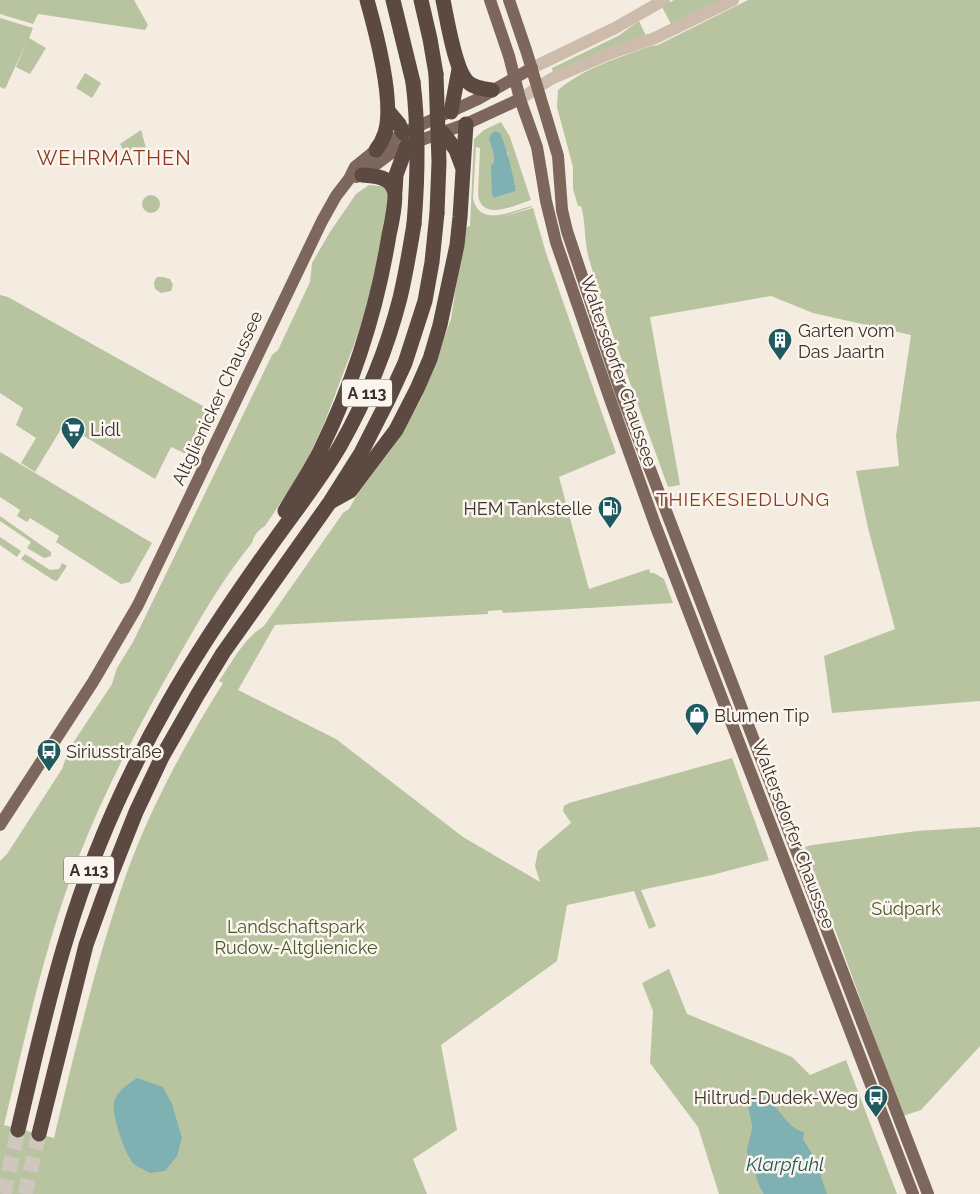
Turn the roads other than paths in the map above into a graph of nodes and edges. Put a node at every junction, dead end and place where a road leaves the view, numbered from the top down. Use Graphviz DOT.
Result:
graph roads {
  1 [pos="367,0"];
  2 [pos="393,0"];
  3 [pos="421,0"];
  4 [pos="443,0"];
  5 [pos="490,0"];
  6 [pos="509,0"];
  7 [pos="664,0"];
  8 [pos="733,0"];
  9 [pos="532,68"];
  10 [pos="459,69"];
  11 [pos="514,79"];
  12 [pos="537,87"];
  13 [pos="492,90"];
  14 [pos="520,99"];
  15 [pos="389,112"];
  16 [pos="452,112"];
  17 [pos="422,124"];
  18 [pos="466,124"];
  19 [pos="443,133"];
  20 [pos="409,139"];
  21 [pos="376,150"];
  22 [pos="463,170"];
  23 [pos="356,177"];
  24 [pos="395,191"];
  25 [pos="330,502"];
  26 [pos="273,542"];
  27 [pos="0,825"];
  28 [pos="18,1130"];
  29 [pos="39,1134"];
  30 [pos="913,1194"];
  31 [pos="928,1194"];
  1 -- 15 [label="highway"];
  2 -- 26 [label="highway, A 113, bridge"];
  3 -- 25 [label="highway, A 113, bridge"];
  4 -- 10 [label="highway"];
  5 -- 11 [label="main road, Waltersdorfer Chaussee"];
  6 -- 9 [label="main road, Waltersdorfer Chaussee"];
  7 -- 9 [label="street"];
  8 -- 12 [label="street"];
  9 -- 11 [label="main road, Altglienicker Chaussee"];
  9 -- 12 [label="main road, Waltersdorfer Chaussee"];
  10 -- 13 [label="highway"];
  10 -- 16 [label="highway"];
  11 -- 13 [label="main road, Altglienicker Chaussee"];
  11 -- 14 [label="main road, Waltersdorfer Chaussee"];
  12 -- 14 [label="street"];
  12 -- 31 [label="main road, Waltersdorfer Chaussee"];
  13 -- 16 [label="main road, Altglienicker Chaussee"];
  14 -- 18 [label="main road, Altglienicker Chaussee"];
  14 -- 30 [label="main road, Waltersdorfer Chaussee"];
  15 -- 20 [label="highway"];
  15 -- 21 [label="highway"];
  16 -- 17 [label="main road, Altglienicker Chaussee"];
  16 -- 19 [label="main road"];
  17 -- 19 [label="main road"];
  17 -- 20 [label="main road, Altglienicker Chaussee"];
  18 -- 19 [label="main road, Altglienicker Chaussee"];
  18 -- 22 [label="highway"];
  19 -- 20 [label="main road, Altglienicker Chaussee"];
  19 -- 22 [label="highway"];
  20 -- 21 [label="main road, Altglienicker Chaussee"];
  20 -- 23 [label="main road, Altglienicker Chaussee"];
  20 -- 24 [label="highway"];
  21 -- 23 [label="main road, Altglienicker Chaussee"];
  22 -- 25 [label="highway"];
  23 -- 24 [label="highway"];
  23 -- 27 [label="main road, Altglienicker Chaussee"];
  24 -- 26 [label="highway"];
  25 -- 29 [label="highway, A 113"];
  26 -- 28 [label="highway, A 113"];
}
